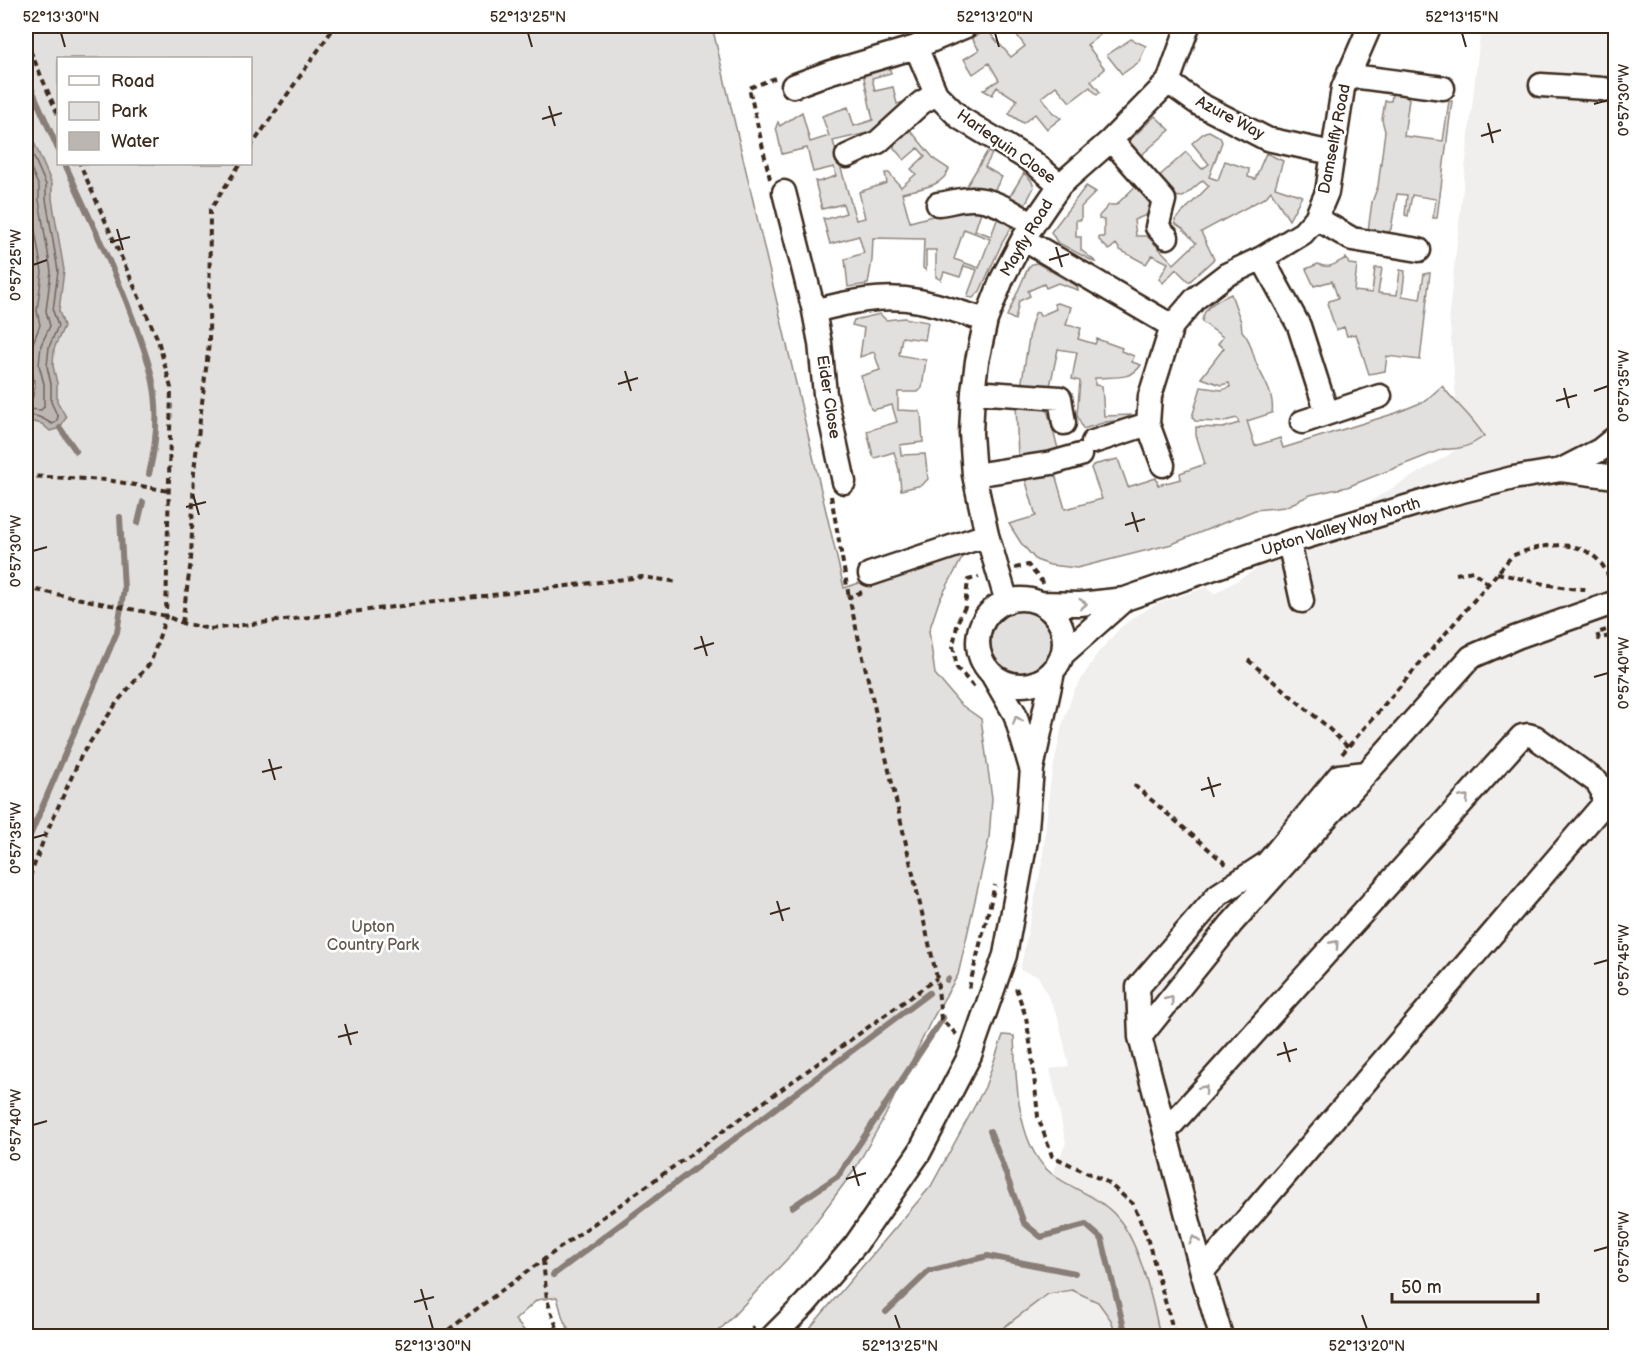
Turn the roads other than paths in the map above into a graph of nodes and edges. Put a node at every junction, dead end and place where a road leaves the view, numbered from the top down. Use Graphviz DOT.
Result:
graph roads {
  1 [pos="966,26"];
  2 [pos="1370,26"];
  3 [pos="1183,27"];
  4 [pos="916,47"];
  5 [pos="1349,72"];
  6 [pos="1168,82"];
  7 [pos="1540,84"];
  8 [pos="793,86"];
  9 [pos="1443,88"];
  10 [pos="1616,92"];
  11 [pos="936,94"];
  12 [pos="1111,140"];
  13 [pos="1332,153"];
  14 [pos="847,156"];
  15 [pos="1060,185"];
  16 [pos="784,192"];
  17 [pos="938,204"];
  18 [pos="1316,218"];
  19 [pos="1028,232"];
  20 [pos="1167,237"];
  21 [pos="1419,249"];
  22 [pos="1262,258"];
  23 [pos="814,311"];
  24 [pos="986,320"];
  25 [pos="1172,326"];
  26 [pos="973,392"];
  27 [pos="1380,396"];
  28 [pos="1337,409"];
  29 [pos="1302,422"];
  30 [pos="1064,423"];
  31 [pos="1148,424"];
  32 [pos="1616,437"];
  33 [pos="1163,465"];
  34 [pos="1561,470"];
  35 [pos="974,475"];
  36 [pos="1616,477"];
  37 [pos="838,491"];
  38 [pos="987,535"];
  39 [pos="1289,542"];
  40 [pos="870,581"];
  41 [pos="1610,589"];
  42 [pos="1045,596"];
  43 [pos="1125,599"];
  44 [pos="1302,601"];
  45 [pos="1007,602"];
  46 [pos="1058,663"];
  47 [pos="984,682"];
  48 [pos="1032,769"];
  49 [pos="1366,773"];
  50 [pos="1609,784"];
  51 [pos="1140,1037"];
  52 [pos="1165,1132"];
  53 [pos="1202,1272"];
  54 [pos="764,1331"];
  55 [pos="1221,1336"];
  1 -- 4 [label="street"];
  2 -- 5 [label="street, Damselfly Road"];
  3 -- 6 [label="street, Mayfly Road"];
  4 -- 8 [label="street"];
  4 -- 11 [label="street, Harlequin Close"];
  5 -- 9 [label="street"];
  5 -- 13 [label="street, Damselfly Road"];
  6 -- 12 [label="street, Mayfly Road"];
  6 -- 13 [label="street, Azure Way"];
  7 -- 10 [label="street"];
  11 -- 14 [label="street"];
  11 -- 15 [label="street, Harlequin Close"];
  12 -- 15 [label="street, Mayfly Road"];
  12 -- 20 [label="street"];
  13 -- 18 [label="street, Damselfly Road"];
  15 -- 19 [label="street, Mayfly Road"];
  16 -- 23 [label="street, Eider Close"];
  17 -- 19 [label="street"];
  18 -- 21 [label="street"];
  18 -- 22 [label="street, Damselfly Road"];
  19 -- 24 [label="street, Mayfly Road"];
  19 -- 25 [label="street"];
  22 -- 25 [label="street, Damselfly Road"];
  22 -- 28 [label="street"];
  23 -- 24 [label="street"];
  23 -- 37 [label="street, Eider Close"];
  24 -- 26 [label="street, Mayfly Road"];
  25 -- 31 [label="street, Damselfly Road"];
  26 -- 30 [label="street"];
  26 -- 35 [label="street, Mayfly Road"];
  27 -- 28 [label="street"];
  28 -- 29 [label="street"];
  31 -- 33 [label="street"];
  31 -- 35 [label="street"];
  32 -- 34 [label="street, Upton Valley Way North"];
  34 -- 36 [label="street, Upton Valley Way North"];
  34 -- 39 [label="street, Upton Valley Way North"];
  35 -- 38 [label="street, Mayfly Road"];
  38 -- 40 [label="street"];
  38 -- 45 [label="street, Mayfly Road"];
  39 -- 43 [label="street, Upton Valley Way North"];
  39 -- 44 [label="street"];
  41 -- 49 [label="street"];
  42 -- 43 [label="street, Upton Valley Way North, one-way"];
  42 -- 45 [label="street"];
  42 -- 46 [label="street"];
  43 -- 46 [label="street, Upton Valley Way North"];
  45 -- 47 [label="street"];
  46 -- 47 [label="street"];
  46 -- 48 [label="street"];
  48 -- 47 [label="street, one-way"];
  48 -- 54 [label="street"];
  51 -- 49 [label="street, one-way"];
  49 -- 51 [label="street"];
  52 -- 50 [label="street, one-way"];
  50 -- 53 [label="street"];
  51 -- 52 [label="street"];
  53 -- 52 [label="street, one-way"];
  53 -- 55 [label="street"];
}
